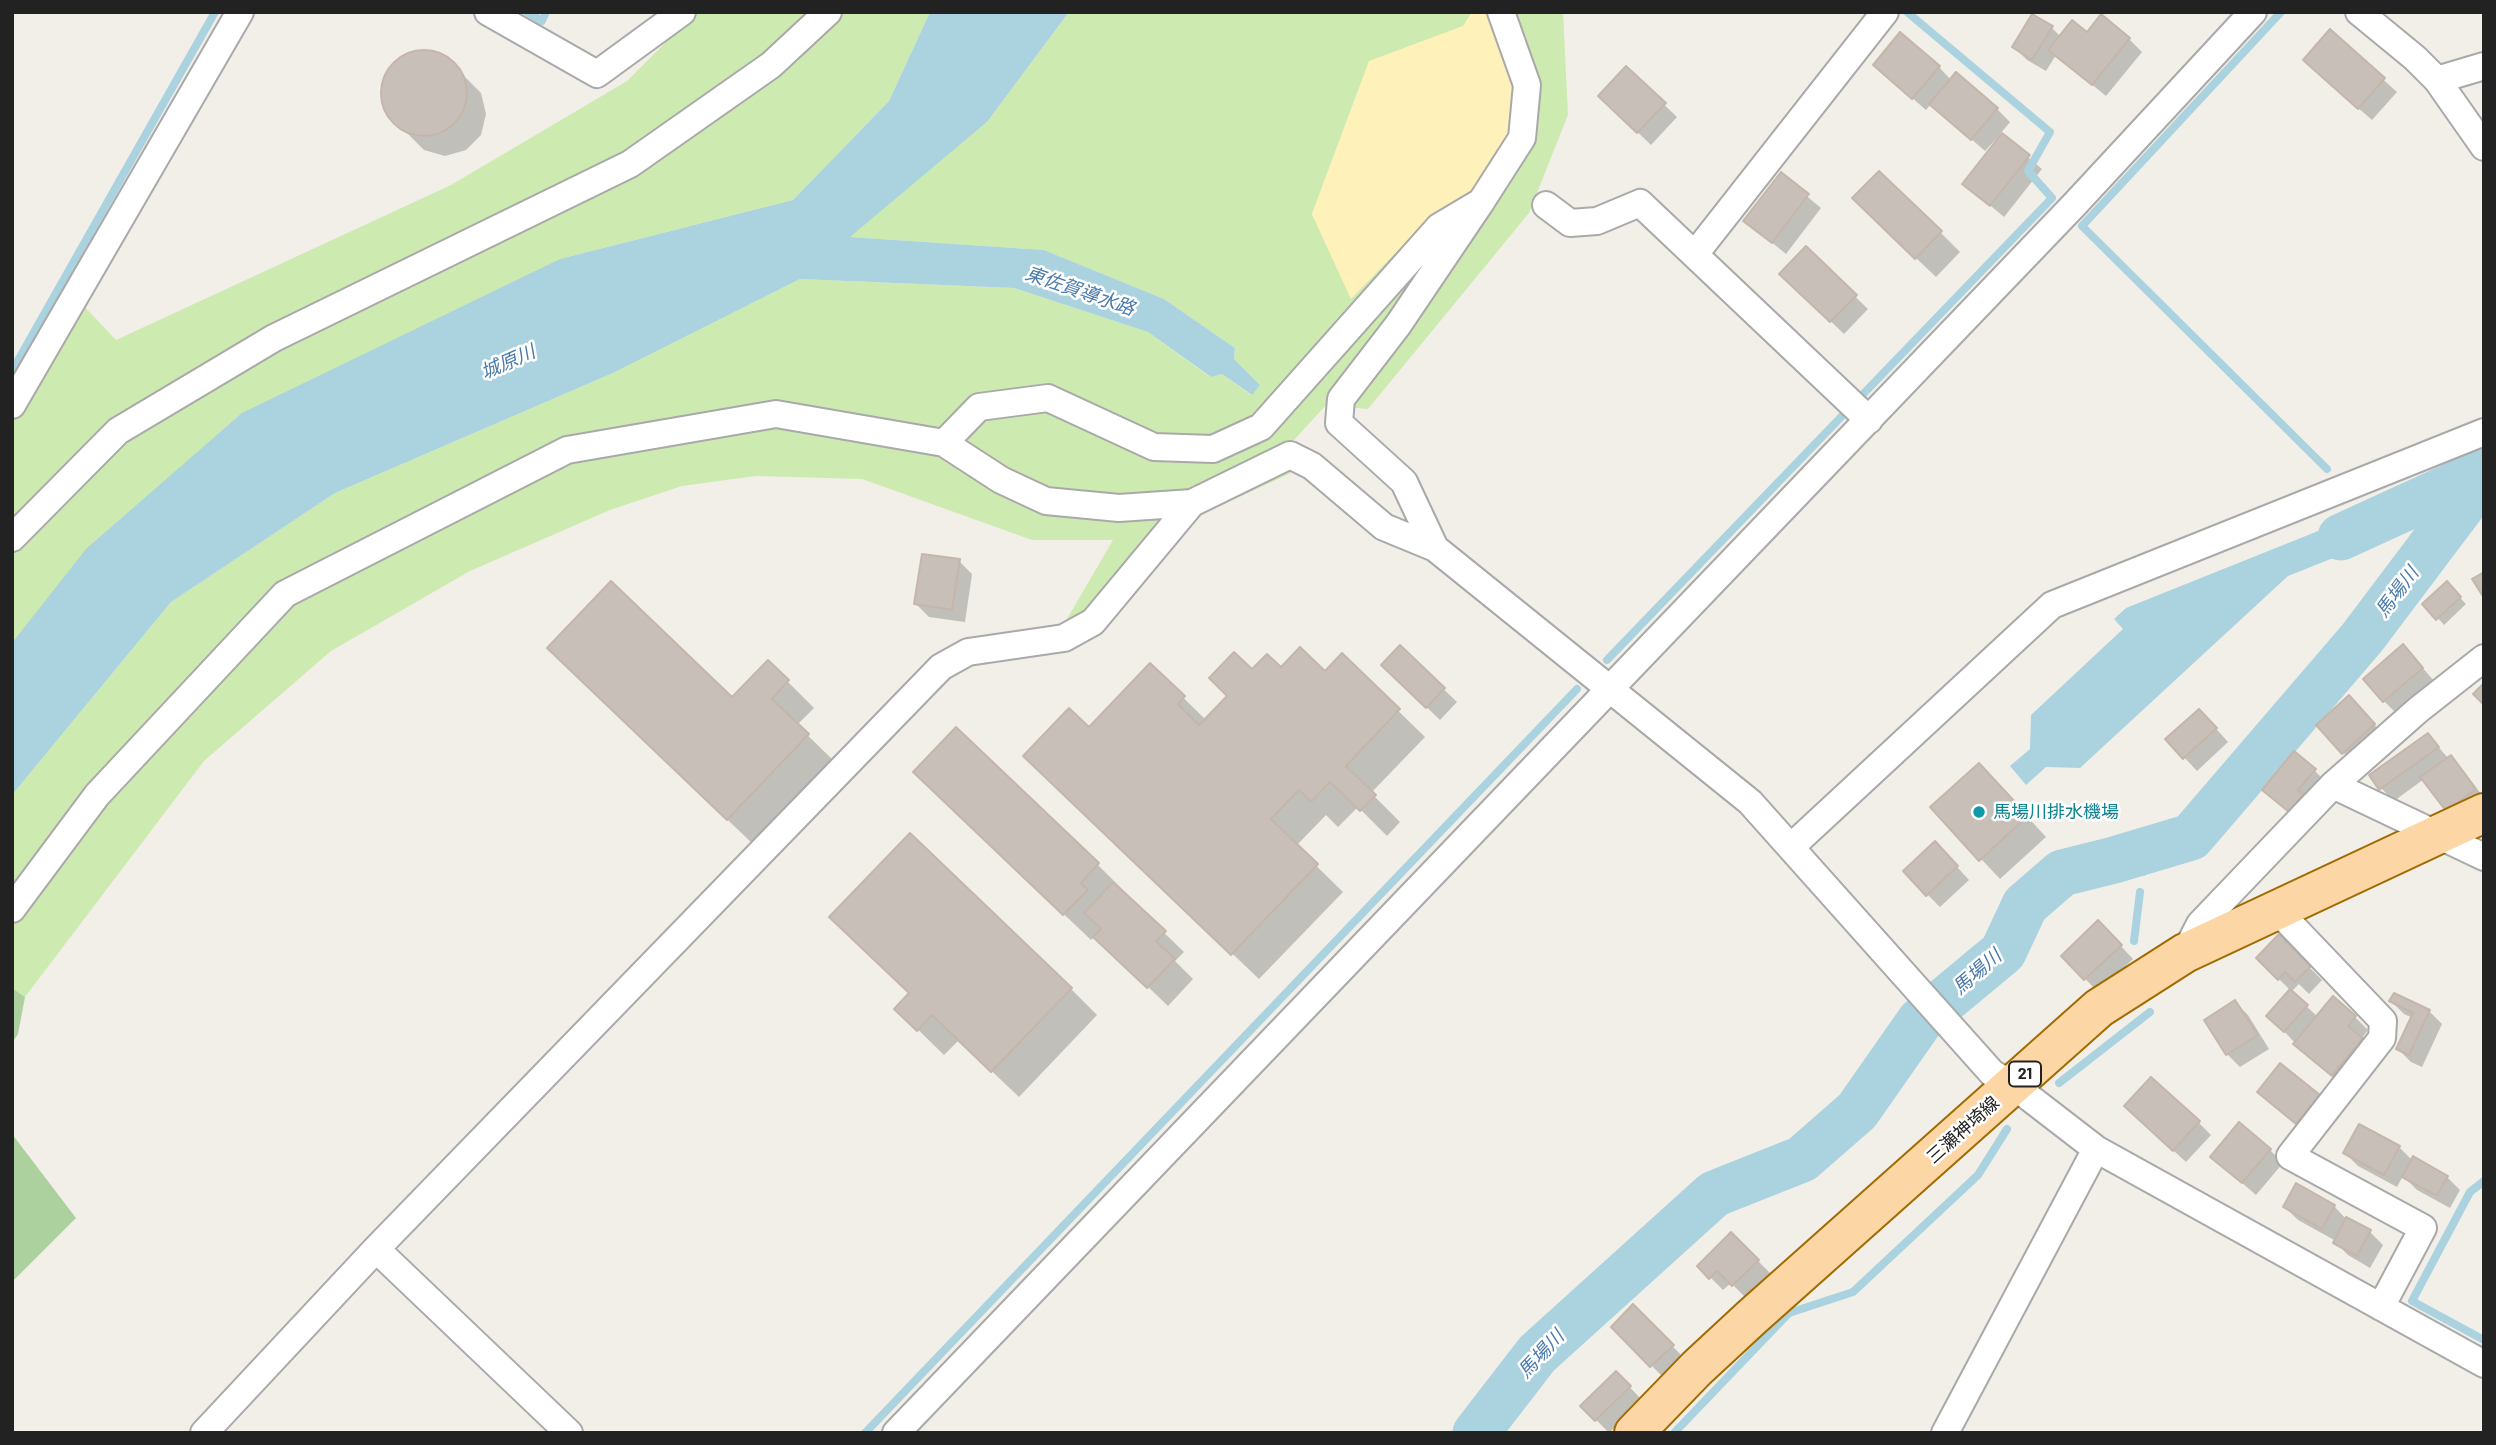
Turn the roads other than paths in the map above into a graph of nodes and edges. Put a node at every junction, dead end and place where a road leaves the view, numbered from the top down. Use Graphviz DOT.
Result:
graph roads {
  1 [pos="240,12"];
  2 [pos="488,12"];
  3 [pos="682,12"];
  4 [pos="828,12"];
  5 [pos="1501,12"];
  6 [pos="1885,12"];
  7 [pos="2253,12"];
  8 [pos="2360,12"];
  9 [pos="2484,66"];
  10 [pos="2437,80"];
  11 [pos="2484,147"];
  12 [pos="1481,202"];
  13 [pos="1546,205"];
  14 [pos="1695,254"];
  15 [pos="12,405"];
  16 [pos="1869,420"];
  17 [pos="2484,432"];
  18 [pos="944,443"];
  19 [pos="1192,503"];
  20 [pos="12,538"];
  21 [pos="1435,548"];
  22 [pos="2484,658"];
  23 [pos="1611,690"];
  24 [pos="2333,785"];
  25 [pos="2484,813"];
  26 [pos="2438,834"];
  27 [pos="1791,847"];
  28 [pos="2484,857"];
  29 [pos="12,909"];
  30 [pos="2276,909"];
  31 [pos="2185,953"];
  32 [pos="2013,1085"];
  33 [pos="2096,1149"];
  34 [pos="376,1249"];
  35 [pos="2381,1307"];
  36 [pos="2484,1364"];
  37 [pos="204,1433"];
  38 [pos="569,1433"];
  39 [pos="896,1433"];
  40 [pos="1634,1433"];
  41 [pos="1945,1433"];
  1 -- 15 [label="street"];
  2 -- 3 [label="street"];
  4 -- 20 [label="street"];
  5 -- 12 [label="street"];
  6 -- 14 [label="street"];
  7 -- 16 [label="street"];
  8 -- 10 [label="street"];
  9 -- 10 [label="street"];
  10 -- 11 [label="street"];
  12 -- 18 [label="street"];
  12 -- 21 [label="street"];
  13 -- 14 [label="street"];
  14 -- 16 [label="street"];
  16 -- 23 [label="street"];
  17 -- 27 [label="street"];
  18 -- 19 [label="street"];
  18 -- 29 [label="street"];
  19 -- 21 [label="street"];
  19 -- 34 [label="street"];
  21 -- 23 [label="street"];
  22 -- 24 [label="street"];
  23 -- 27 [label="street"];
  23 -- 39 [label="street"];
  24 -- 26 [label="street"];
  24 -- 31 [label="street"];
  25 -- 26 [label="main road, 三瀬神埼線 / 21"];
  26 -- 28 [label="street"];
  26 -- 30 [label="main road, 三瀬神埼線 / 21"];
  27 -- 32 [label="street"];
  30 -- 31 [label="main road, 三瀬神埼線 / 21"];
  30 -- 35 [label="street"];
  31 -- 32 [label="main road, 三瀬神埼線 / 21"];
  32 -- 33 [label="street"];
  32 -- 40 [label="main road, 三瀬神埼線 / 21"];
  33 -- 35 [label="street"];
  33 -- 41 [label="street"];
  34 -- 37 [label="street"];
  34 -- 38 [label="street"];
  35 -- 36 [label="street"];
}
